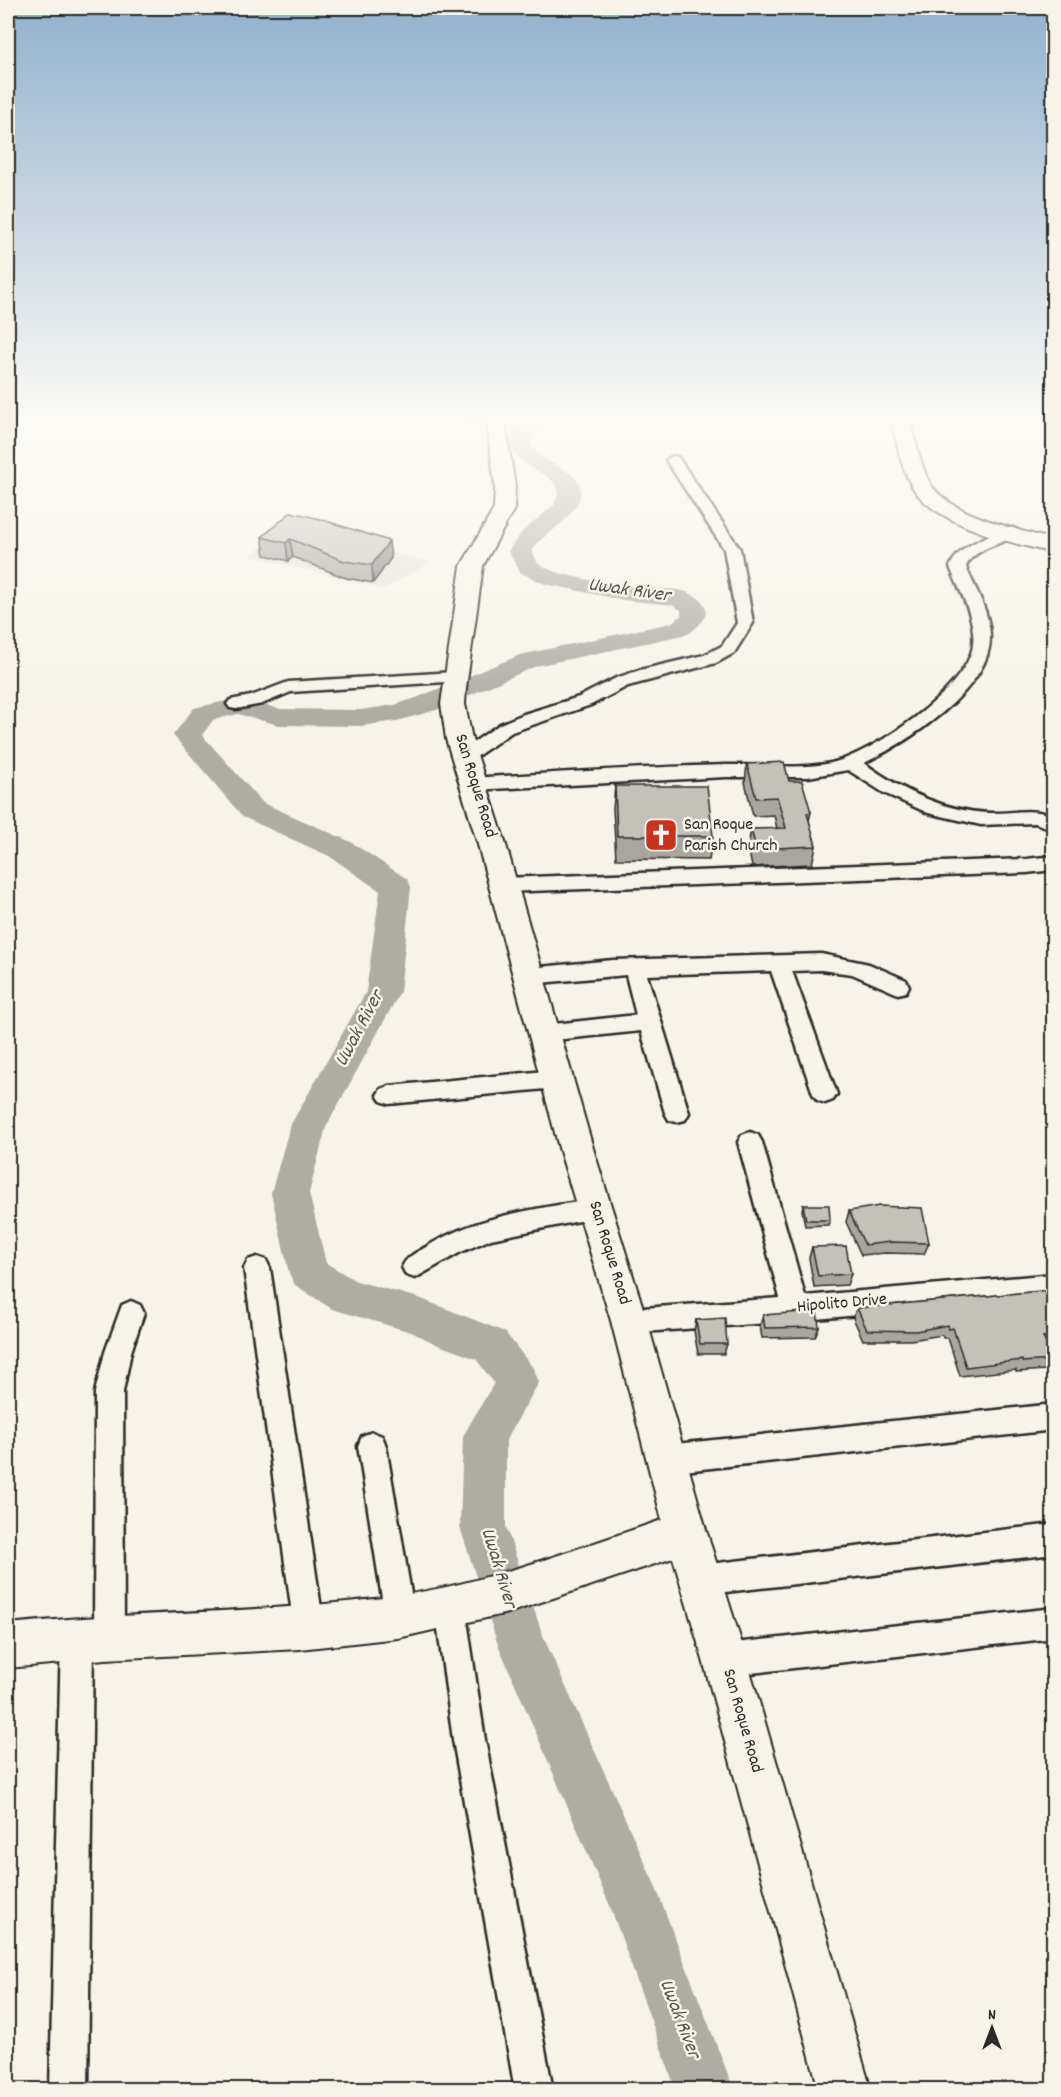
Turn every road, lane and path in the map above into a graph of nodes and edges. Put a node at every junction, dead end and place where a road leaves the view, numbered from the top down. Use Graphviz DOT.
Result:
graph roads {
  1 [pos="501,515"];
  2 [pos="709,515"];
  3 [pos="960,515"];
  4 [pos="1013,533"];
  5 [pos="1053,547"];
  6 [pos="454,689"];
  7 [pos="236,704"];
  8 [pos="850,762"];
  9 [pos="468,770"];
  10 [pos="1053,824"];
  11 [pos="1053,863"];
  12 [pos="502,885"];
  13 [pos="779,964"];
  14 [pos="635,968"];
  15 [pos="529,976"];
  16 [pos="898,986"];
  17 [pos="648,1022"];
  18 [pos="545,1033"];
  19 [pos="556,1079"];
  20 [pos="825,1094"];
  21 [pos="389,1095"];
  22 [pos="677,1113"];
  23 [pos="750,1142"];
  24 [pos="595,1209"];
  25 [pos="415,1267"];
  26 [pos="257,1268"];
  27 [pos="1053,1285"];
  28 [pos="796,1309"];
  29 [pos="131,1313"];
  30 [pos="629,1321"];
  31 [pos="1053,1417"];
  32 [pos="372,1446"];
  33 [pos="666,1459"];
  34 [pos="686,1533"];
  35 [pos="1053,1539"];
  36 [pos="700,1580"];
  37 [pos="470,1602"];
  38 [pos="400,1617"];
  39 [pos="1053,1623"];
  40 [pos="309,1628"];
  41 [pos="93,1638"];
  42 [pos="8,1646"];
  43 [pos="724,1660"];
  44 [pos="69,2090"];
  45 [pos="534,2090"];
  46 [pos="845,2090"];
  1 -- 6 [label="street, San Roque Road"];
  2 -- 9 [label="street"];
  3 -- 4 [label="street"];
  4 -- 5 [label="street"];
  4 -- 8 [label="street"];
  6 -- 7 [label="street"];
  6 -- 9 [label="street, San Roque Road"];
  8 -- 9 [label="street"];
  8 -- 10 [label="street"];
  9 -- 12 [label="street, San Roque Road"];
  11 -- 12 [label="street"];
  12 -- 15 [label="street, San Roque Road"];
  13 -- 14 [label="street"];
  13 -- 16 [label="street"];
  13 -- 20 [label="street"];
  14 -- 15 [label="street"];
  14 -- 17 [label="street"];
  15 -- 18 [label="street, San Roque Road"];
  17 -- 18 [label="street"];
  17 -- 22 [label="street"];
  18 -- 19 [label="street, San Roque Road"];
  19 -- 21 [label="street"];
  19 -- 24 [label="street, San Roque Road"];
  23 -- 28 [label="street"];
  24 -- 25 [label="street"];
  24 -- 30 [label="street, San Roque Road"];
  26 -- 40 [label="street"];
  27 -- 28 [label="street, Hipolito Drive"];
  28 -- 30 [label="street, Hipolito Drive"];
  29 -- 41 [label="street"];
  30 -- 33 [label="street, San Roque Road"];
  31 -- 33 [label="street"];
  32 -- 38 [label="street"];
  33 -- 34 [label="street, San Roque Road"];
  34 -- 36 [label="street, San Roque Road"];
  34 -- 37 [label="street"];
  35 -- 36 [label="street"];
  36 -- 43 [label="street, San Roque Road"];
  37 -- 38 [label="street"];
  37 -- 45 [label="street"];
  38 -- 40 [label="street"];
  39 -- 43 [label="street"];
  40 -- 41 [label="street"];
  41 -- 42 [label="street"];
  41 -- 44 [label="street"];
  43 -- 46 [label="street, San Roque Road"];
}
